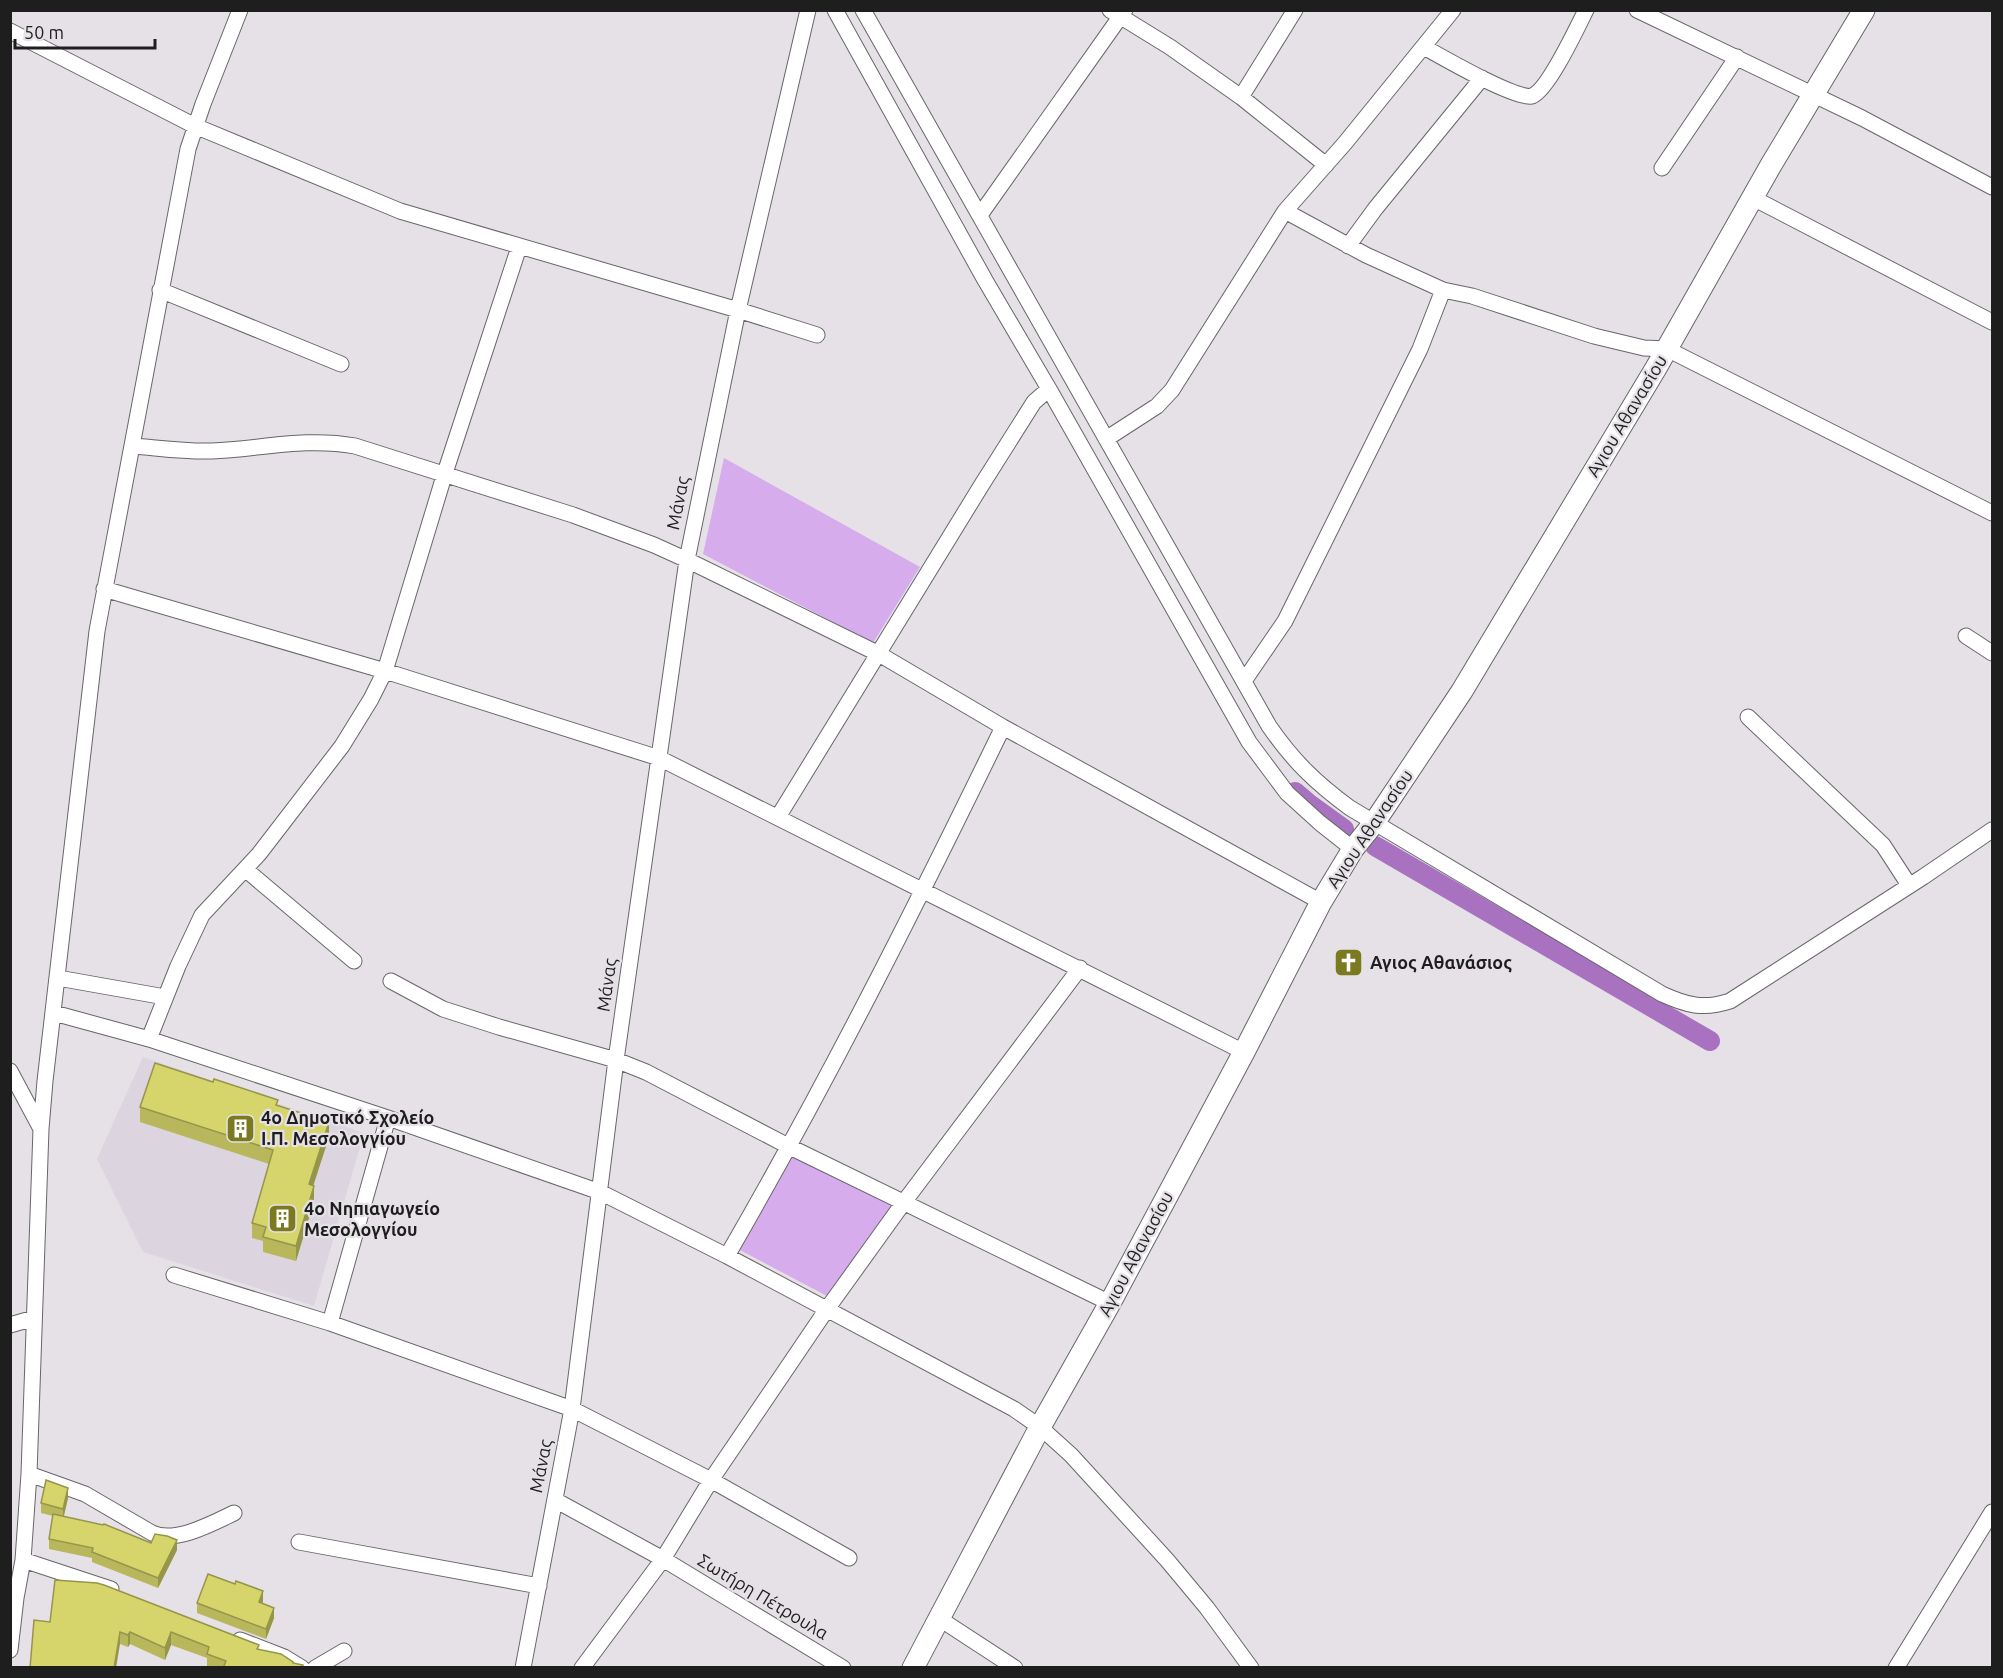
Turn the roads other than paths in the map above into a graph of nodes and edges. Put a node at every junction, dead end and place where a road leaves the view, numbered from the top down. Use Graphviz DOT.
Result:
graph roads {
  1 [pos="240,10"];
  2 [pos="808,10"];
  3 [pos="835,10"];
  4 [pos="863,10"];
  5 [pos="1295,10"];
  6 [pos="1453,10"];
  7 [pos="1586,10"];
  8 [pos="1637,10"];
  9 [pos="1864,10"];
  10 [pos="1119,13"];
  11 [pos="10,31"];
  12 [pos="1424,47"];
  13 [pos="1737,57"];
  14 [pos="1482,78"];
  15 [pos="1815,95"];
  16 [pos="1241,97"];
  17 [pos="195,126"];
  18 [pos="1326,165"];
  19 [pos="1662,168"];
  20 [pos="1992,187"];
  21 [pos="1753,198"];
  22 [pos="1285,211"];
  23 [pos="980,215"];
  24 [pos="1348,246"];
  25 [pos="519,247"];
  26 [pos="160,290"];
  27 [pos="1443,290"];
  28 [pos="738,310"];
  29 [pos="1992,322"];
  30 [pos="817,335"];
  31 [pos="1667,349"];
  32 [pos="341,364"];
  33 [pos="1049,389"];
  34 [pos="1106,439"];
  35 [pos="133,446"];
  36 [pos="444,476"];
  37 [pos="1992,513"];
  38 [pos="687,560"];
  39 [pos="104,590"];
  40 [pos="1966,636"];
  41 [pos="1992,653"];
  42 [pos="879,654"];
  43 [pos="385,671"];
  44 [pos="1244,681"];
  45 [pos="1748,717"];
  46 [pos="1003,727"];
  47 [pos="659,758"];
  48 [pos="778,817"];
  49 [pos="1374,823"];
  50 [pos="1992,830"];
  51 [pos="1353,849"];
  52 [pos="245,869"];
  53 [pos="1909,885"];
  54 [pos="923,890"];
  55 [pos="1321,902"];
  56 [pos="354,962"];
  57 [pos="1080,968"];
  58 [pos="58,978"];
  59 [pos="391,981"];
  60 [pos="165,997"];
  61 [pos="54,1013"];
  62 [pos="149,1039"];
  63 [pos="1244,1052"];
  64 [pos="616,1060"];
  65 [pos="10,1071"];
  66 [pos="388,1118"];
  67 [pos="41,1129"];
  68 [pos="790,1147"];
  69 [pos="600,1192"];
  70 [pos="904,1202"];
  71 [pos="727,1256"];
  72 [pos="174,1275"];
  73 [pos="1110,1303"];
  74 [pos="826,1309"];
  75 [pos="34,1318"];
  76 [pos="330,1323"];
  77 [pos="10,1325"];
  78 [pos="572,1409"];
  79 [pos="1040,1427"];
  80 [pos="29,1474"];
  81 [pos="711,1480"];
  82 [pos="555,1500"];
  83 [pos="1992,1512"];
  84 [pos="234,1514"];
  85 [pos="299,1542"];
  86 [pos="849,1558"];
  87 [pos="663,1559"];
  88 [pos="23,1560"];
  89 [pos="538,1586"];
  90 [pos="125,1595"];
  91 [pos="940,1618"];
  92 [pos="227,1635"];
  93 [pos="10,1650"];
  94 [pos="344,1651"];
  95 [pos="302,1668"];
  96 [pos="315,1668"];
  97 [pos="523,1668"];
  98 [pos="582,1668"];
  99 [pos="843,1668"];
  100 [pos="913,1668"];
  101 [pos="1015,1668"];
  102 [pos="1251,1668"];
  103 [pos="1896,1668"];
  1 -- 17 [label="street"];
  2 -- 28 [label="street, Μάνας"];
  3 -- 33 [label="street"];
  4 -- 23 [label="street"];
  5 -- 16 [label="street"];
  6 -- 12 [label="street"];
  7 -- 14 [label="street"];
  8 -- 13 [label="street"];
  9 -- 15 [label="main road, Αγιου Αθανασίου"];
  10 -- 16 [label="street"];
  10 -- 23 [label="street"];
  11 -- 17 [label="street"];
  12 -- 14 [label="street"];
  12 -- 18 [label="street"];
  13 -- 15 [label="street"];
  13 -- 19 [label="street"];
  14 -- 24 [label="street"];
  15 -- 20 [label="street"];
  15 -- 21 [label="main road, Αγιου Αθανασίου"];
  16 -- 18 [label="street"];
  17 -- 25 [label="street"];
  17 -- 26 [label="street"];
  18 -- 22 [label="street"];
  21 -- 29 [label="street"];
  21 -- 31 [label="main road, Αγιου Αθανασίου"];
  22 -- 24 [label="street"];
  22 -- 34 [label="street"];
  23 -- 34 [label="street"];
  24 -- 27 [label="street"];
  25 -- 28 [label="street"];
  25 -- 36 [label="street"];
  26 -- 32 [label="street"];
  26 -- 35 [label="street"];
  27 -- 31 [label="street"];
  27 -- 44 [label="street"];
  28 -- 30 [label="street"];
  28 -- 38 [label="street, Μάνας"];
  31 -- 37 [label="street"];
  31 -- 49 [label="main road, Αγιου Αθανασίου"];
  33 -- 42 [label="street"];
  33 -- 51 [label="street"];
  34 -- 44 [label="street"];
  35 -- 36 [label="street"];
  35 -- 39 [label="street"];
  36 -- 38 [label="street"];
  36 -- 43 [label="street"];
  38 -- 42 [label="street"];
  38 -- 47 [label="street, Μάνας"];
  39 -- 43 [label="street"];
  39 -- 58 [label="street"];
  40 -- 41 [label="street"];
  42 -- 46 [label="street"];
  42 -- 48 [label="street"];
  43 -- 47 [label="street"];
  43 -- 52 [label="street"];
  44 -- 49 [label="street"];
  45 -- 53 [label="street"];
  46 -- 54 [label="street"];
  46 -- 55 [label="street"];
  47 -- 48 [label="street"];
  47 -- 64 [label="street, Μάνας"];
  48 -- 54 [label="street"];
  49 -- 51 [label="main road, Αγιου Αθανασίου"];
  49 -- 53 [label="street"];
  50 -- 53 [label="street"];
  51 -- 55 [label="main road, Αγιου Αθανασίου"];
  52 -- 56 [label="street"];
  52 -- 60 [label="street"];
  54 -- 57 [label="street"];
  54 -- 68 [label="street"];
  55 -- 63 [label="main road, Αγιου Αθανασίου"];
  57 -- 63 [label="street"];
  57 -- 70 [label="street"];
  58 -- 60 [label="street"];
  58 -- 61 [label="street"];
  59 -- 64 [label="street"];
  60 -- 62 [label="street"];
  61 -- 62 [label="street"];
  61 -- 67 [label="street"];
  62 -- 66 [label="street"];
  63 -- 73 [label="main road, Αγιου Αθανασίου"];
  64 -- 68 [label="street"];
  64 -- 69 [label="street, Μάνας"];
  65 -- 67 [label="street"];
  66 -- 69 [label="street"];
  66 -- 76 [label="street"];
  67 -- 75 [label="street"];
  68 -- 70 [label="street"];
  68 -- 71 [label="street"];
  69 -- 71 [label="street"];
  69 -- 78 [label="street, Μάνας"];
  70 -- 73 [label="street"];
  70 -- 74 [label="street"];
  71 -- 74 [label="street"];
  72 -- 76 [label="street"];
  73 -- 79 [label="main road, Αγιου Αθανασίου"];
  74 -- 79 [label="street"];
  74 -- 81 [label="street"];
  75 -- 77 [label="street"];
  75 -- 80 [label="street"];
  76 -- 78 [label="street"];
  78 -- 81 [label="street"];
  78 -- 82 [label="street, Μάνας"];
  79 -- 91 [label="main road, Αγιου Αθανασίου"];
  79 -- 102 [label="street"];
  80 -- 84 [label="street"];
  80 -- 88 [label="street"];
  81 -- 86 [label="street"];
  81 -- 87 [label="street"];
  82 -- 87 [label="street, Σωτήρη Πέτρουλα"];
  82 -- 89 [label="street, Μάνας"];
  83 -- 103 [label="street"];
  85 -- 89 [label="street"];
  87 -- 98 [label="street"];
  87 -- 99 [label="street, Σωτήρη Πέτρουλα"];
  88 -- 90 [label="street"];
  88 -- 93 [label="street"];
  89 -- 97 [label="street, Μάνας"];
  91 -- 100 [label="main road, Αγιου Αθανασίου"];
  91 -- 101 [label="street"];
  92 -- 95 [label="street"];
  94 -- 96 [label="street"];
}
